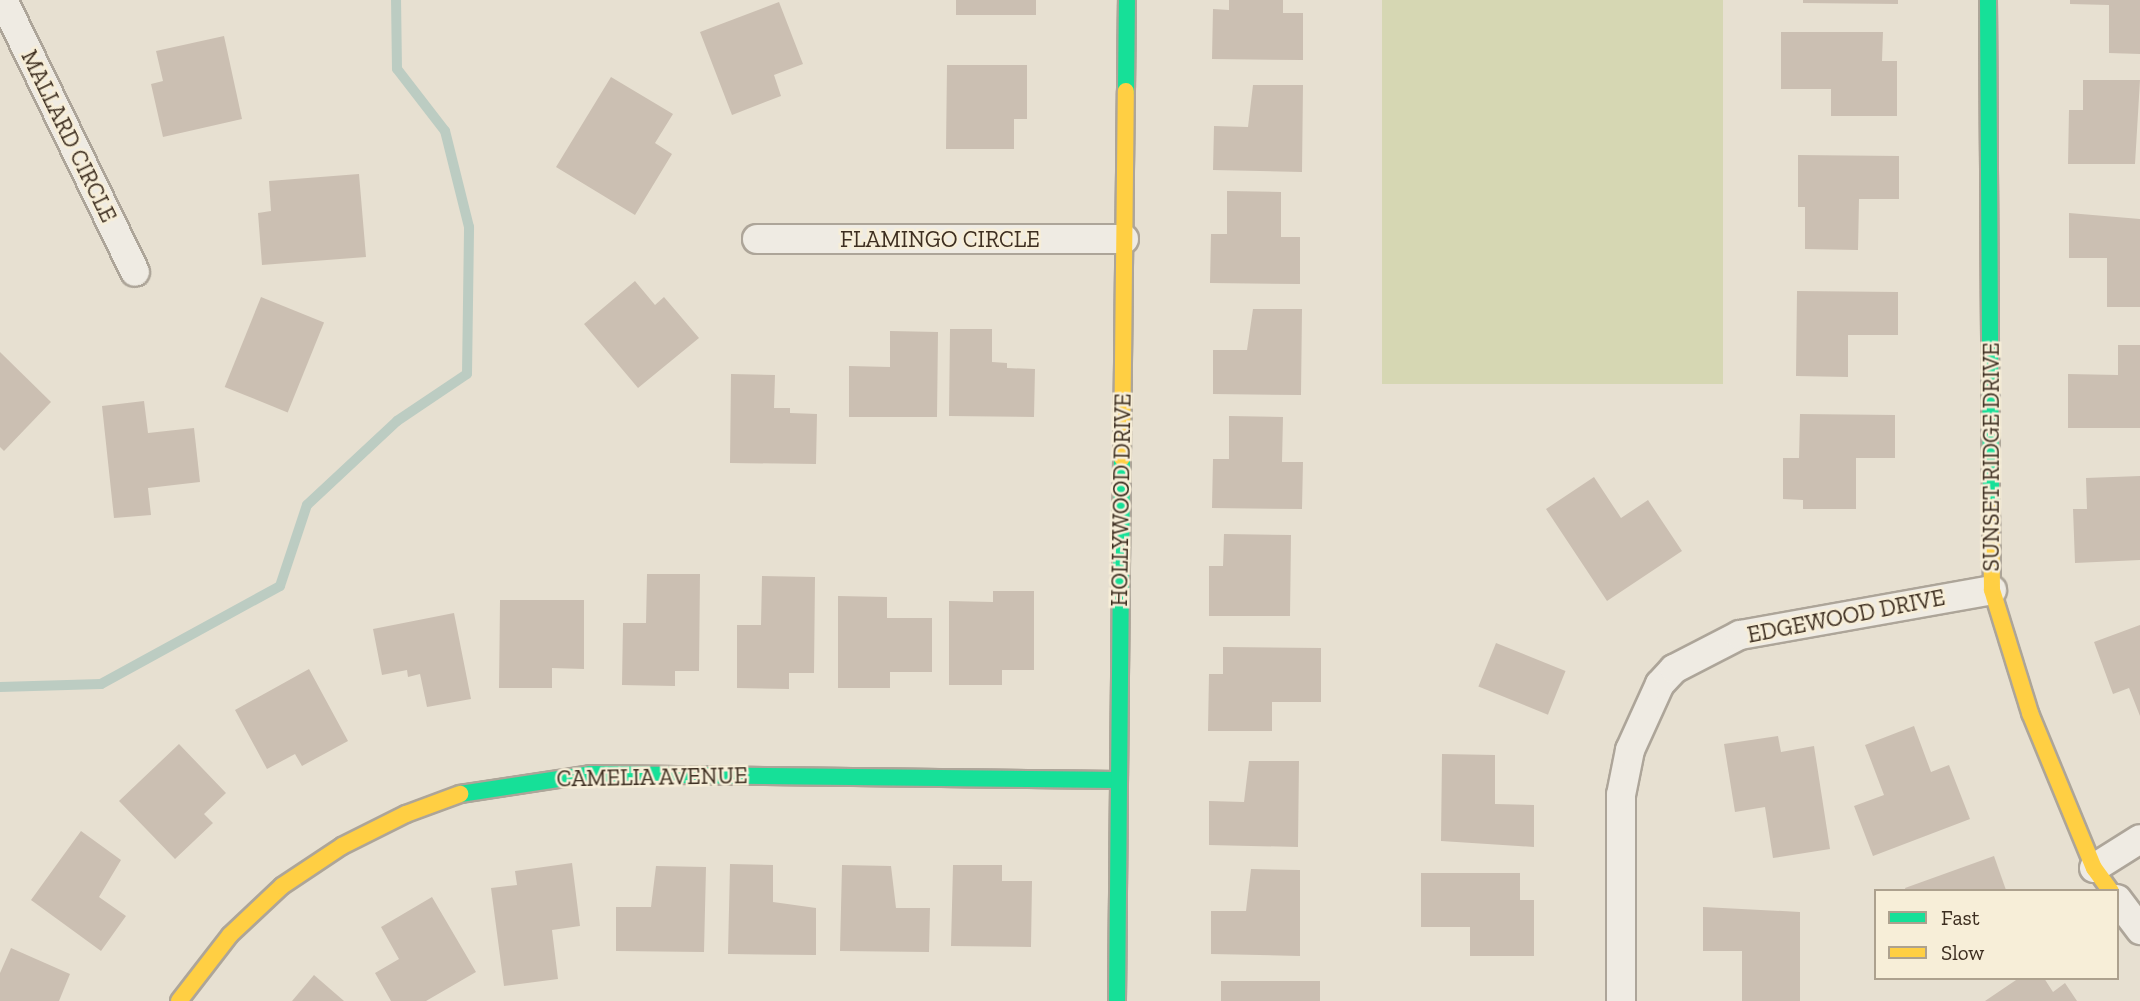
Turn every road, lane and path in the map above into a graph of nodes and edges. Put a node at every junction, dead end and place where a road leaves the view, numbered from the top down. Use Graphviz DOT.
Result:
graph roads {
  1 [pos="3,0"];
  2 [pos="1127,0"];
  3 [pos="1987,0"];
  4 [pos="757,239"];
  5 [pos="1124,239"];
  6 [pos="135,272"];
  7 [pos="1992,590"];
  8 [pos="1118,779"];
  9 [pos="2140,839"];
  10 [pos="2094,868"];
  11 [pos="2110,889"];
  12 [pos="2119,902"];
  13 [pos="2140,930"];
  14 [pos="179,1001"];
  15 [pos="1117,1001"];
  16 [pos="1621,1001"];
  1 -- 6 [label="street, MALLARD CIRCLE"];
  2 -- 5 [label="street, HOLLYWOOD DRIVE"];
  3 -- 7 [label="street, SUNSET RIDGE DRIVE"];
  4 -- 5 [label="street, FLAMINGO CIRCLE"];
  5 -- 8 [label="street, HOLLYWOOD DRIVE"];
  7 -- 10 [label="street, SUNSET RIDGE DRIVE"];
  7 -- 16 [label="street, EDGEWOOD DRIVE"];
  8 -- 14 [label="street, CAMELIA AVENUE"];
  8 -- 15 [label="street, HOLLYWOOD DRIVE"];
  9 -- 10 [label="street"];
  10 -- 11 [label="street, SUNSET RIDGE DRIVE"];
  12 -- 13 [label="street"];
}
